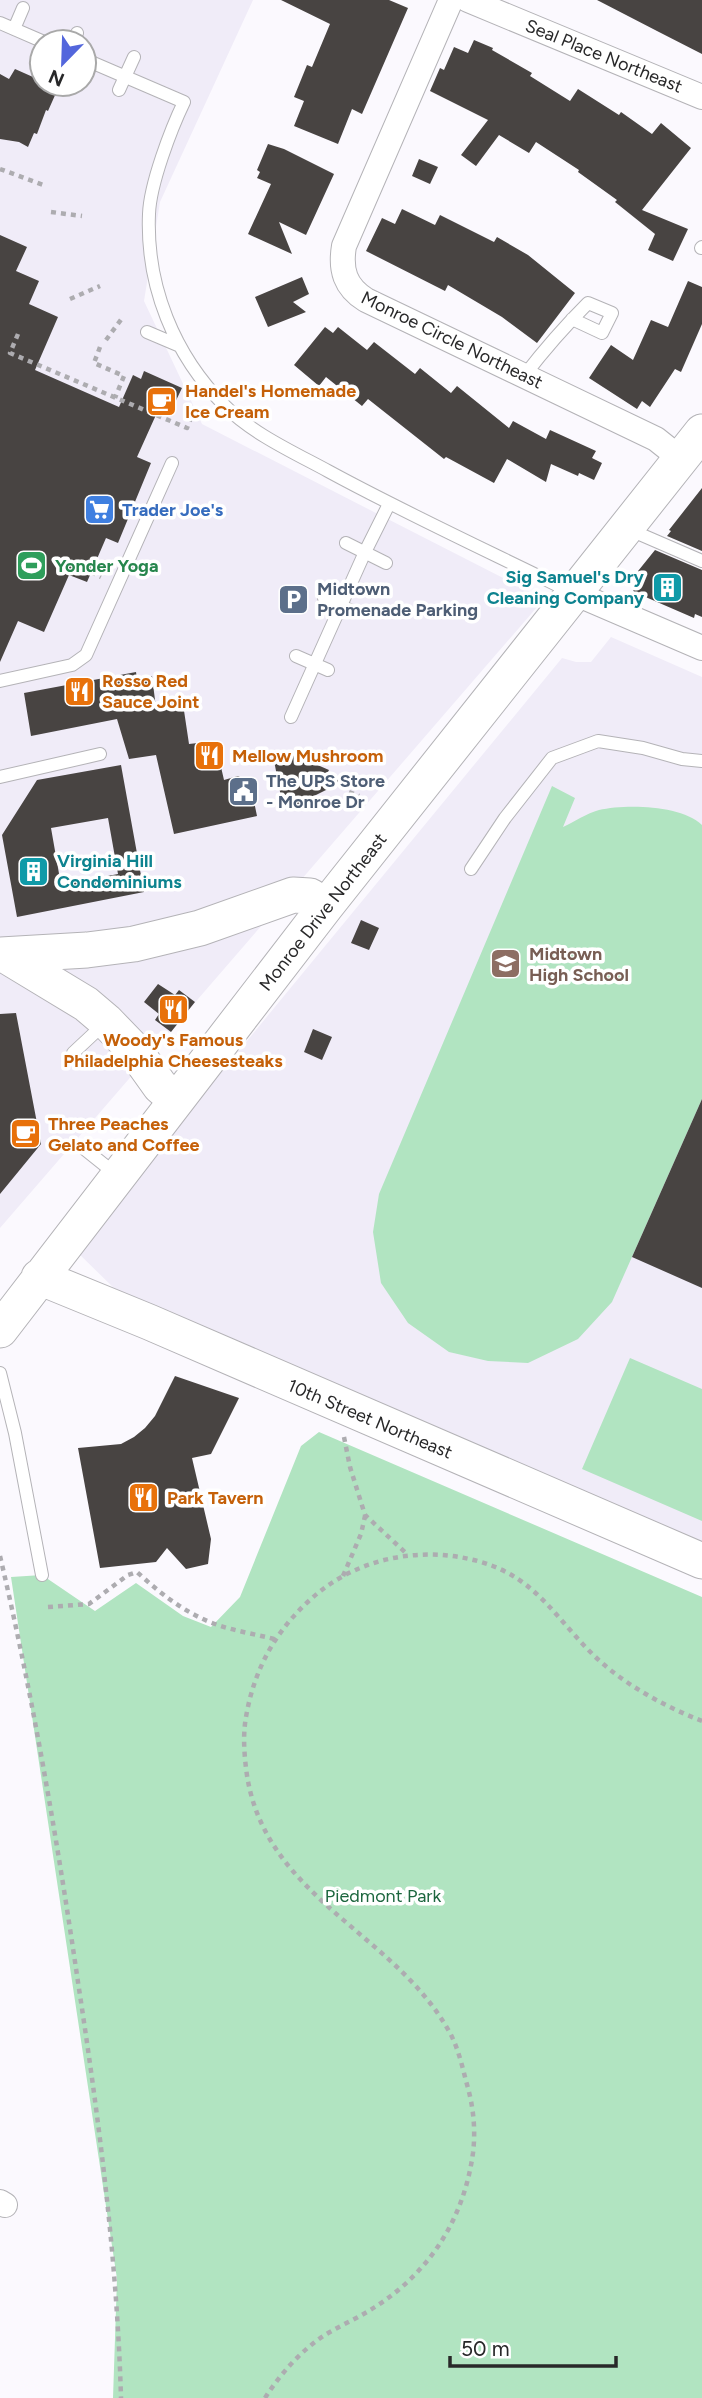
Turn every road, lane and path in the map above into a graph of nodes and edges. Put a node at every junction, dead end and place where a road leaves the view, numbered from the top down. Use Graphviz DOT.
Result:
graph roads {
  1 [pos="451,0"];
  2 [pos="468,0"];
  3 [pos="23,8"];
  4 [pos="0,23"];
  5 [pos="14,29"];
  6 [pos="28,35"];
  7 [pos="134,57"];
  8 [pos="98,65"];
  9 [pos="125,77"];
  10 [pos="119,90"];
  11 [pos="702,97"];
  12 [pos="0,169"];
  13 [pos="46,186"];
  14 [pos="51,212"];
  15 [pos="82,216"];
  16 [pos="100,286"];
  17 [pos="70,299"];
  18 [pos="123,317"];
  19 [pos="572,318"];
  20 [pos="147,332"];
  21 [pos="18,334"];
  22 [pos="106,340"];
  23 [pos="180,346"];
  24 [pos="100,347"];
  25 [pos="524,376"];
  26 [pos="115,398"];
  27 [pos="199,410"];
  28 [pos="702,432"];
  29 [pos="681,458"];
  30 [pos="172,463"];
  31 [pos="389,504"];
  32 [pos="625,528"];
  33 [pos="346,543"];
  34 [pos="365,552"];
  35 [pos="702,561"];
  36 [pos="386,563"];
  37 [pos="91,572"];
  38 [pos="101,577"];
  39 [pos="574,593"];
  40 [pos="324,598"];
  41 [pos="348,609"];
  42 [pos="702,648"];
  43 [pos="296,656"];
  44 [pos="322,668"];
  45 [pos="0,681"];
  46 [pos="291,717"];
  47 [pos="100,754"];
  48 [pos="702,761"];
  49 [pos="0,777"];
  50 [pos="349,792"];
  51 [pos="359,796"];
  52 [pos="471,869"];
  53 [pos="326,906"];
  54 [pos="3,955"];
  55 [pos="106,1021"];
  56 [pos="73,1053"];
  57 [pos="176,1100"];
  58 [pos="82,1147"];
  59 [pos="118,1175"];
  60 [pos="39,1277"];
  61 [pos="0,1330"];
  62 [pos="0,1373"];
  63 [pos="336,1404"];
  64 [pos="365,1515"];
  65 [pos="408,1554"];
  66 [pos="0,1556"];
  67 [pos="702,1561"];
  68 [pos="42,1574"];
  69 [pos="341,1578"];
  70 [pos="48,1607"];
  71 [pos="274,1639"];
  72 [pos="702,1721"];
  73 [pos="121,2398"];
  74 [pos="265,2398"];
  1 -- 25 [label="street, Monroe Circle Northeast"];
  2 -- 11 [label="street, Seal Place Northeast"];
  3 -- 5 [label="lane"];
  4 -- 5 [label="lane"];
  5 -- 6 [label="lane"];
  7 -- 9 [label="lane"];
  8 -- 9 [label="lane"];
  9 -- 10 [label="lane"];
  9 -- 23 [label="lane"];
  12 -- 13 [label="path"];
  14 -- 15 [label="path"];
  16 -- 17 [label="path"];
  18 -- 22 [label="path"];
  19 -- 25 [label="lane"];
  20 -- 23 [label="lane"];
  21 -- 26 [label="path"];
  23 -- 31 [label="lane"];
  24 -- 26 [label="path"];
  25 -- 29 [label="street, Monroe Circle Northeast"];
  26 -- 27 [label="path"];
  28 -- 29 [label="main road, Monroe Drive Northeast"];
  29 -- 32 [label="main road, Monroe Drive Northeast"];
  30 -- 45 [label="lane"];
  31 -- 34 [label="lane"];
  31 -- 39 [label="lane"];
  32 -- 35 [label="lane"];
  32 -- 39 [label="main road, Monroe Drive Northeast"];
  33 -- 34 [label="lane"];
  34 -- 36 [label="lane"];
  34 -- 41 [label="lane"];
  37 -- 38 [label="path"];
  39 -- 42 [label="street"];
  39 -- 53 [label="main road, Monroe Drive Northeast"];
  40 -- 41 [label="lane"];
  41 -- 44 [label="lane"];
  43 -- 44 [label="lane"];
  44 -- 46 [label="lane"];
  47 -- 49 [label="lane"];
  48 -- 52 [label="lane"];
  50 -- 51 [label="path"];
  53 -- 54 [label="main road"];
  53 -- 57 [label="main road, Monroe Drive Northeast"];
  54 -- 55 [label="main road"];
  55 -- 56 [label="lane"];
  55 -- 57 [label="main road"];
  57 -- 59 [label="main road, Monroe Drive Northeast"];
  58 -- 59 [label="lane"];
  59 -- 60 [label="main road, Monroe Drive Northeast"];
  60 -- 61 [label="main road, Monroe Drive Northeast"];
  60 -- 63 [label="main road, 10th Street Northeast"];
  62 -- 68 [label="lane"];
  63 -- 64 [label="path"];
  63 -- 67 [label="main road, 10th Street Northeast"];
  64 -- 65 [label="path"];
  64 -- 69 [label="path"];
  65 -- 69 [label="path"];
  65 -- 72 [label="path"];
  66 -- 73 [label="path"];
  69 -- 71 [label="path"];
  70 -- 71 [label="path"];
  71 -- 74 [label="path"];
}
